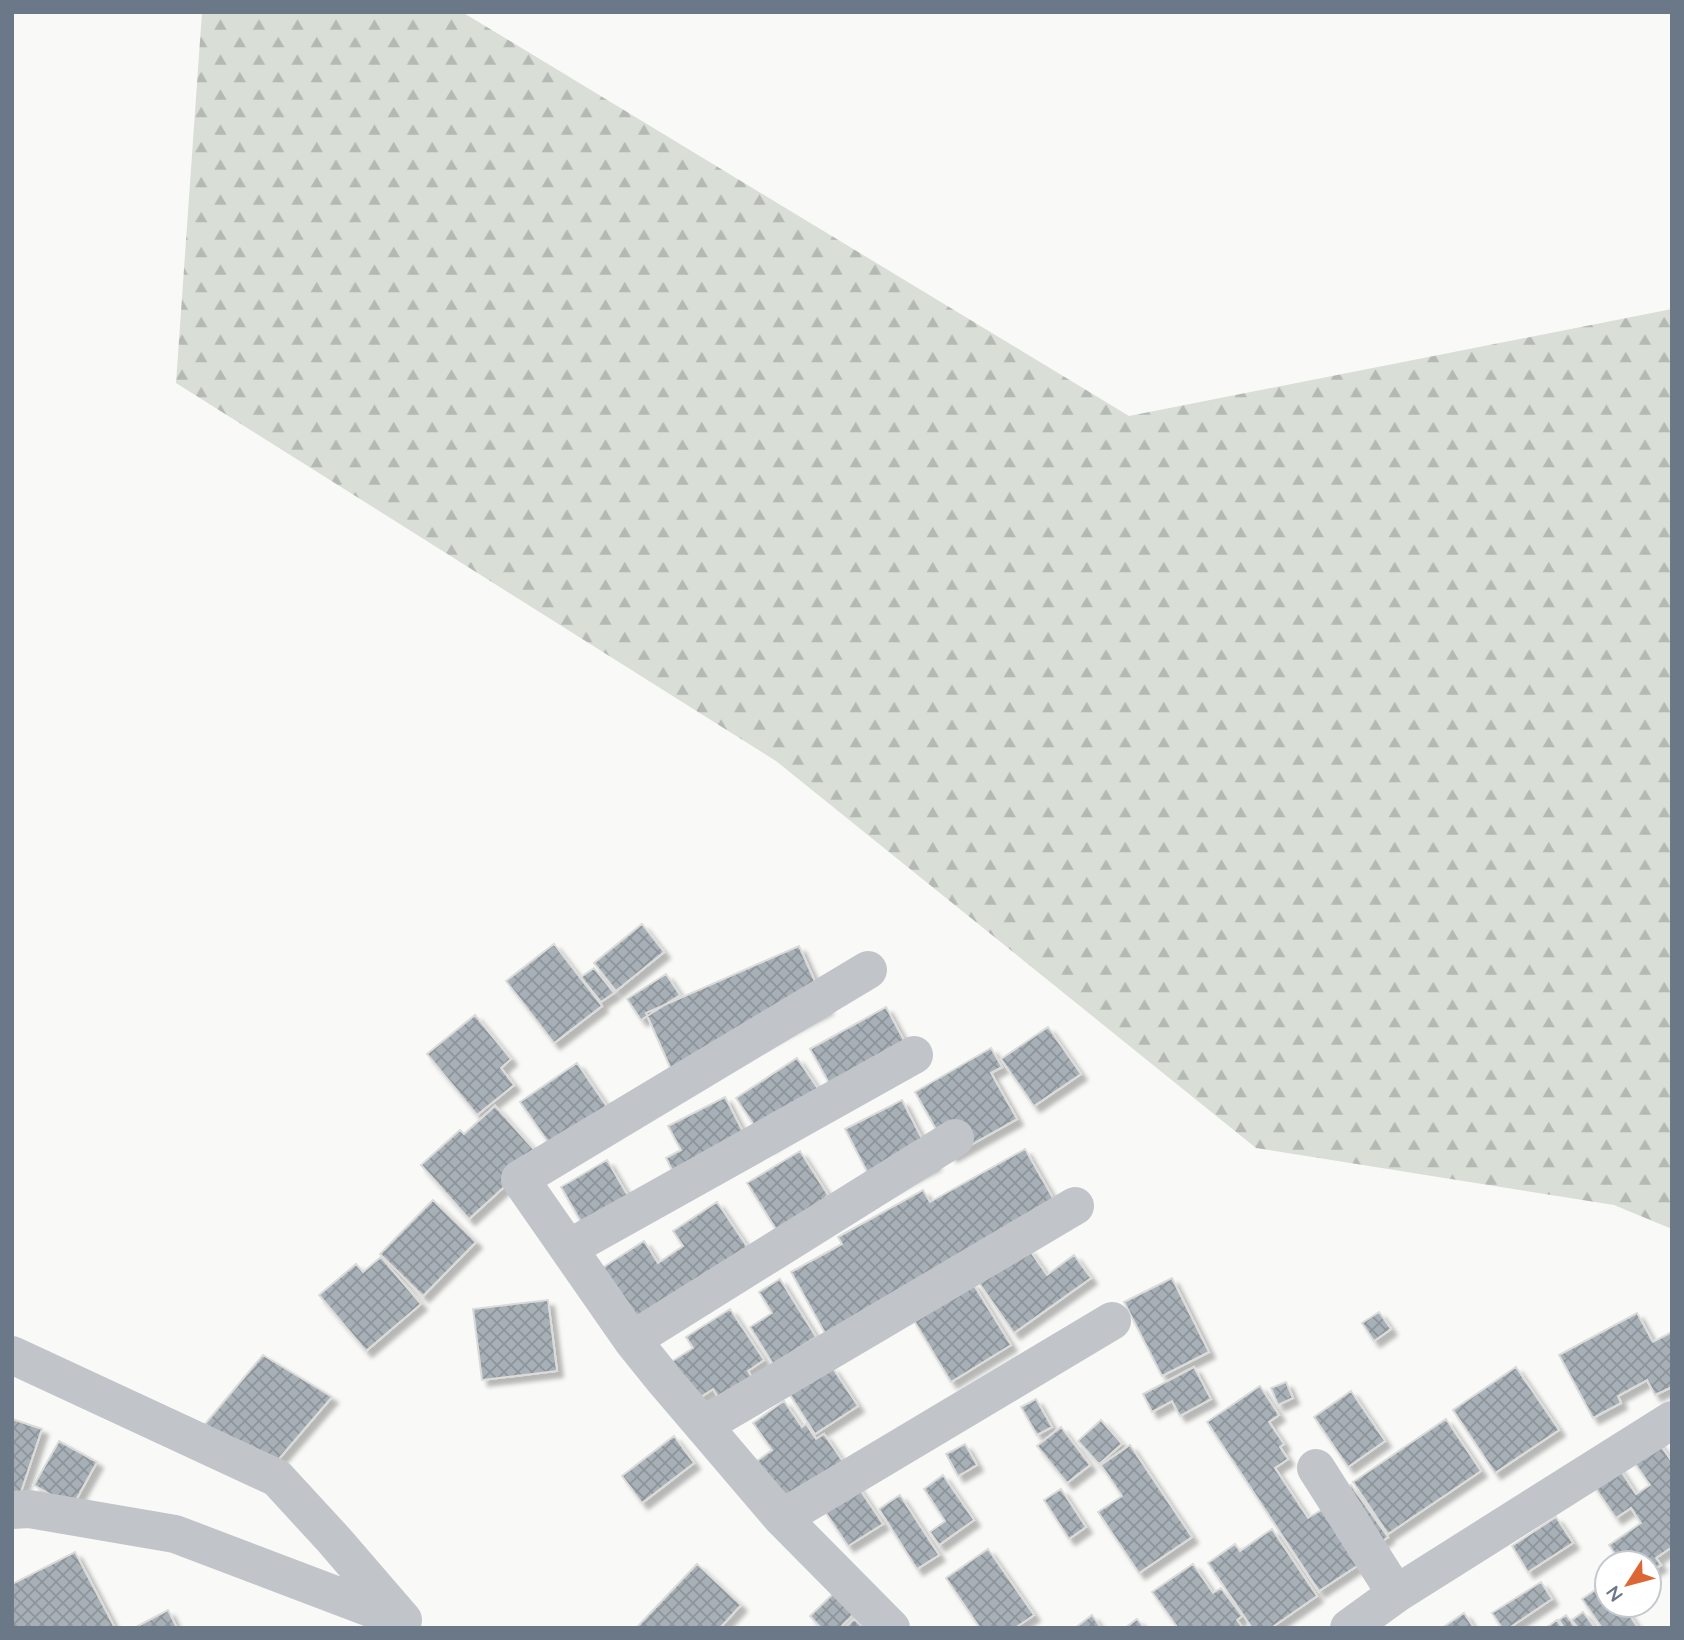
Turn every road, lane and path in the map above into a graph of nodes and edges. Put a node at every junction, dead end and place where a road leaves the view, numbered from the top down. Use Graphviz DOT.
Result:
graph roads {
  1 [pos="868,970"];
  2 [pos="914,1055"];
  3 [pos="955,1138"];
  4 [pos="1075,1206"];
  5 [pos="569,1248"];
  6 [pos="1112,1321"];
  7 [pos="632,1340"];
  8 [pos="12,1354"];
  9 [pos="1672,1420"];
  10 [pos="704,1425"];
  11 [pos="1316,1468"];
  12 [pos="12,1510"];
  13 [pos="782,1518"];
  14 [pos="1396,1594"];
  15 [pos="401,1625"];
  16 [pos="891,1628"];
  17 [pos="1349,1628"];
  1 -- 5 [label="street"];
  2 -- 5 [label="street"];
  3 -- 7 [label="street"];
  4 -- 10 [label="street"];
  5 -- 7 [label="street"];
  6 -- 13 [label="street"];
  7 -- 10 [label="street"];
  8 -- 15 [label="street"];
  9 -- 14 [label="street"];
  10 -- 13 [label="street"];
  11 -- 14 [label="street"];
  12 -- 15 [label="street"];
  13 -- 16 [label="street"];
  14 -- 17 [label="street"];
}
